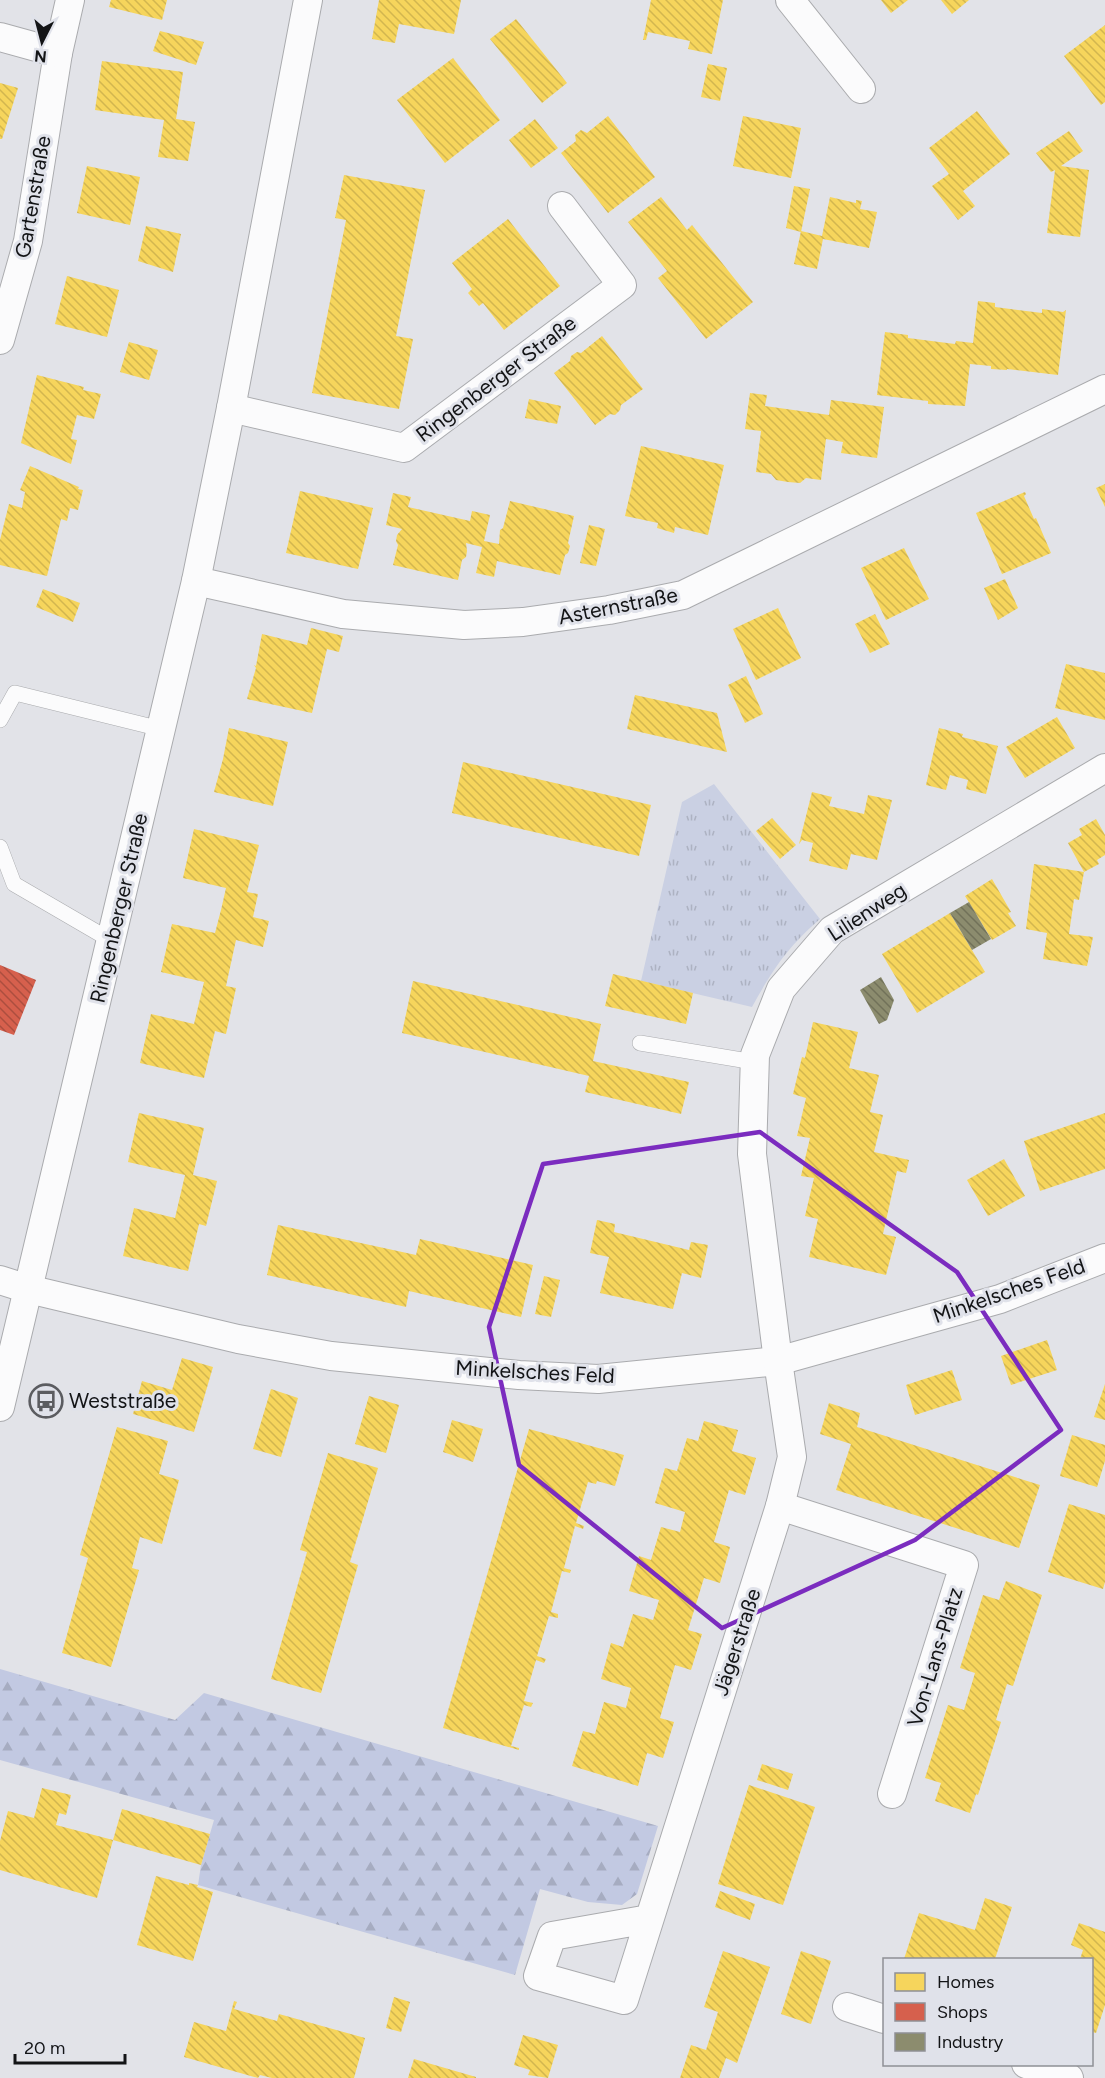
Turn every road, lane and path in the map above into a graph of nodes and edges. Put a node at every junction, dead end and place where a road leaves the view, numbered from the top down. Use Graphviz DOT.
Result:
graph roads {
  1 [pos="70,0"];
  2 [pos="308,0"];
  3 [pos="790,0"];
  4 [pos="0,37"];
  5 [pos="58,53"];
  6 [pos="861,89"];
  7 [pos="562,206"];
  8 [pos="0,340"];
  9 [pos="1105,389"];
  10 [pos="231,408"];
  11 [pos="196,581"];
  12 [pos="0,720"];
  13 [pos="161,729"];
  14 [pos="1105,768"];
  15 [pos="0,847"];
  16 [pos="112,941"];
  17 [pos="640,1043"];
  18 [pos="754,1062"];
  19 [pos="1105,1258"];
  20 [pos="0,1280"];
  21 [pos="28,1289"];
  22 [pos="778,1361"];
  23 [pos="0,1407"];
  24 [pos="780,1506"];
  25 [pos="892,1794"];
  26 [pos="649,1919"];
  27 [pos="847,2007"];
  28 [pos="883,2018"];
  29 [pos="1032,2066"];
  30 [pos="1069,2078"];
  1 -- 5 [label="street, Gartenstraße"];
  2 -- 10 [label="street, Ringenberger Straße"];
  3 -- 6 [label="street"];
  4 -- 5 [label="street"];
  5 -- 8 [label="street, Gartenstraße"];
  7 -- 10 [label="street, Ringenberger Straße"];
  9 -- 11 [label="street, Asternstraße"];
  10 -- 11 [label="street, Ringenberger Straße"];
  11 -- 13 [label="street, Ringenberger Straße"];
  12 -- 13 [label="lane"];
  13 -- 16 [label="street, Ringenberger Straße"];
  14 -- 18 [label="street, Lilienweg"];
  15 -- 16 [label="lane"];
  16 -- 21 [label="street, Ringenberger Straße"];
  17 -- 18 [label="lane"];
  18 -- 22 [label="street, Lilienweg"];
  19 -- 22 [label="street, Minkelsches Feld"];
  20 -- 21 [label="street, Minkelsches Feld"];
  21 -- 22 [label="street, Minkelsches Feld"];
  21 -- 23 [label="street, Ringenberger Straße"];
  22 -- 24 [label="street, Jägerstraße"];
  24 -- 25 [label="street, Von-Lans-Platz"];
  24 -- 26 [label="street, Jägerstraße"];
  27 -- 28 [label="street"];
  29 -- 30 [label="street"];
}
